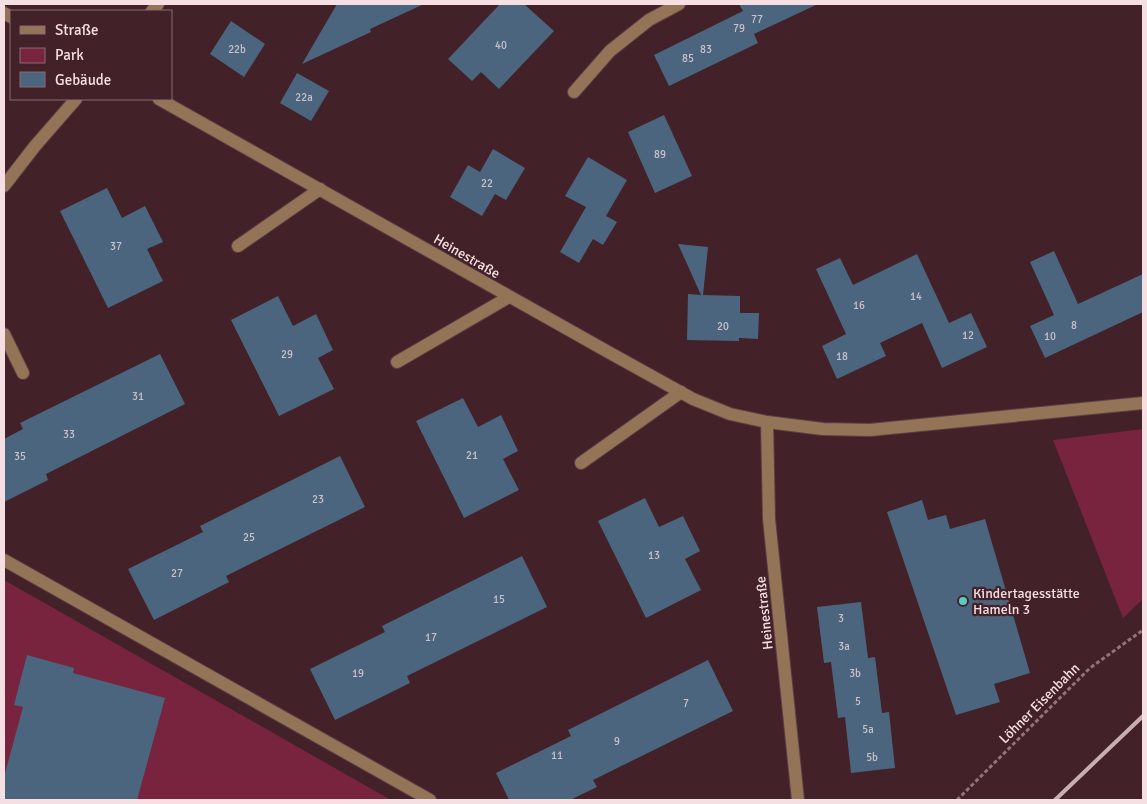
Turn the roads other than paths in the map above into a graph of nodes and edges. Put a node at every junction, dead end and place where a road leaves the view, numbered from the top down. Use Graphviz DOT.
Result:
graph roads {
  1 [pos="679,4"];
  2 [pos="574,92"];
  3 [pos="75,100"];
  4 [pos="161,100"];
  5 [pos="4,186"];
  6 [pos="320,189"];
  7 [pos="238,246"];
  8 [pos="509,297"];
  9 [pos="4,334"];
  10 [pos="397,362"];
  11 [pos="23,373"];
  12 [pos="681,392"];
  13 [pos="1143,403"];
  14 [pos="767,422"];
  15 [pos="581,463"];
  16 [pos="4,560"];
  17 [pos="430,800"];
  18 [pos="798,800"];
  1 -- 2 [label="street"];
  3 -- 5 [label="street"];
  4 -- 6 [label="street, Heinestraße"];
  6 -- 7 [label="street"];
  6 -- 8 [label="street, Heinestraße"];
  8 -- 10 [label="street"];
  8 -- 12 [label="street, Heinestraße"];
  9 -- 11 [label="street"];
  12 -- 14 [label="street, Heinestraße"];
  12 -- 15 [label="street"];
  13 -- 14 [label="street, Heinestraße"];
  14 -- 18 [label="street, Heinestraße"];
  16 -- 17 [label="street"];
}
